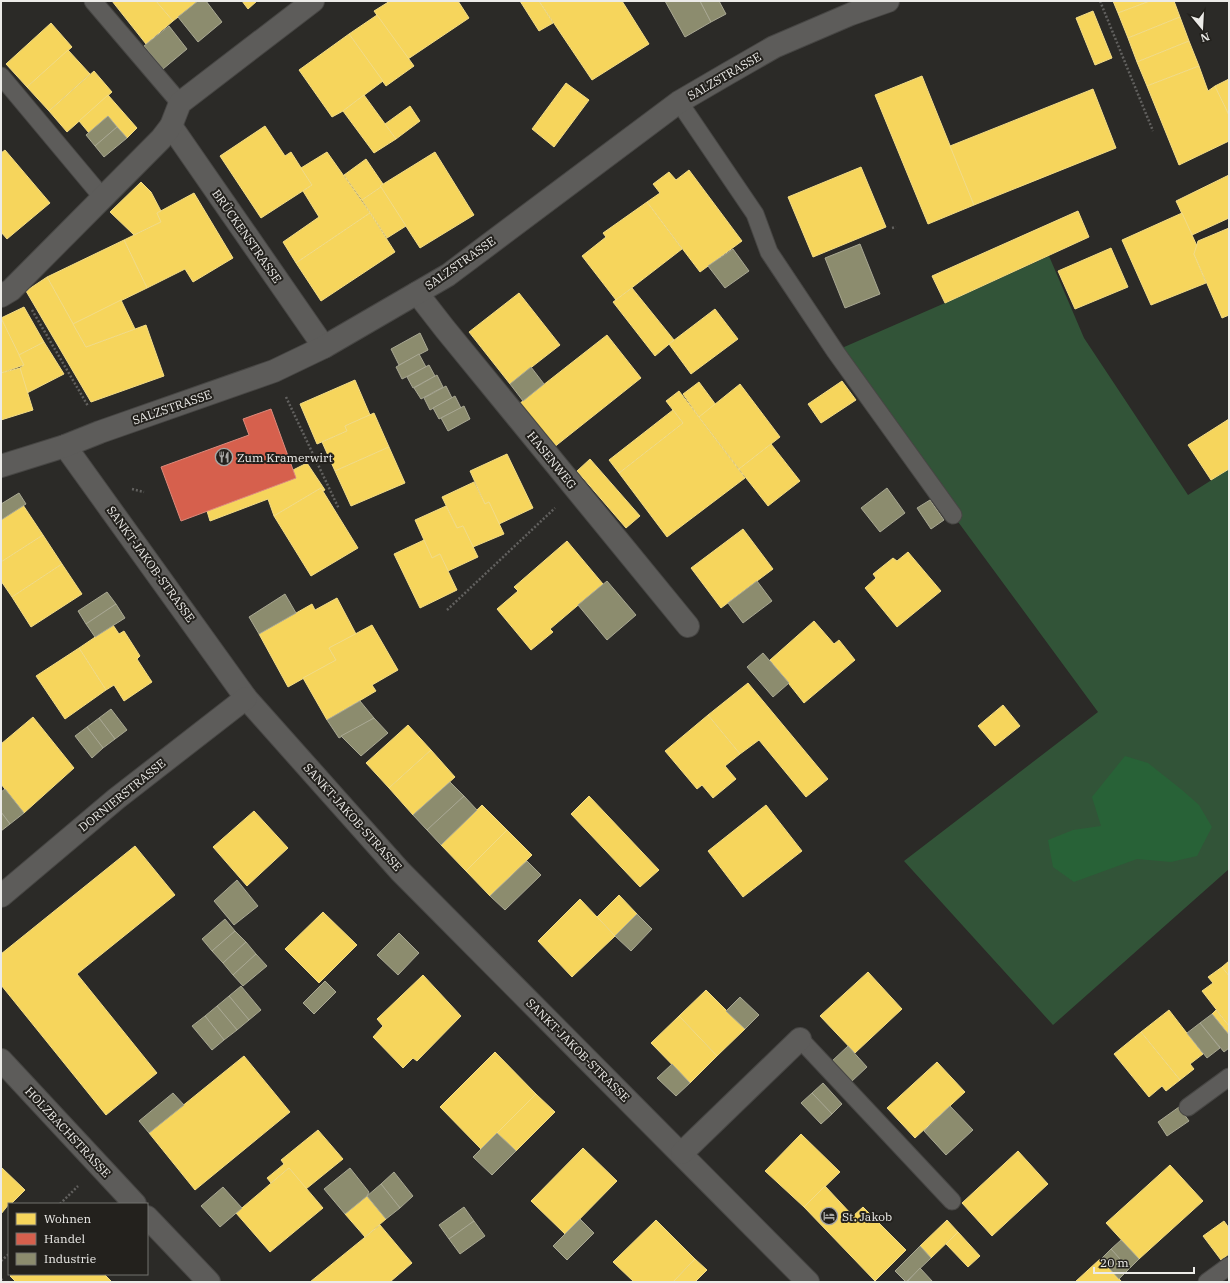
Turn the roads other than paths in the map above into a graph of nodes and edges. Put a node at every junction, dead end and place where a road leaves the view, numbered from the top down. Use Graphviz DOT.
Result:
graph roads {
  1 [pos="93,1"];
  2 [pos="313,1"];
  3 [pos="888,1"];
  4 [pos="1,76"];
  5 [pos="679,102"];
  6 [pos="180,103"];
  7 [pos="171,126"];
  8 [pos="102,198"];
  9 [pos="7,287"];
  10 [pos="417,293"];
  11 [pos="324,346"];
  12 [pos="65,446"];
  13 [pos="1,466"];
  14 [pos="953,515"];
  15 [pos="688,626"];
  16 [pos="246,698"];
  17 [pos="1,896"];
  18 [pos="800,1039"];
  19 [pos="1,1060"];
  20 [pos="1229,1077"];
  21 [pos="1188,1107"];
  22 [pos="682,1153"];
  23 [pos="952,1201"];
  24 [pos="134,1203"];
  25 [pos="148,1218"];
  26 [pos="1229,1266"];
  27 [pos="209,1282"];
  28 [pos="808,1282"];
  29 [pos="1208,1282"];
  1 -- 6 [label="lane"];
  2 -- 6 [label="street"];
  3 -- 5 [label="street, SALZSTRASSE"];
  4 -- 8 [label="lane"];
  5 -- 10 [label="street, SALZSTRASSE"];
  5 -- 14 [label="lane"];
  6 -- 7 [label="street"];
  7 -- 8 [label="street"];
  7 -- 11 [label="street, BRÜCKENSTRASSE"];
  8 -- 9 [label="street"];
  10 -- 11 [label="street, SALZSTRASSE"];
  10 -- 15 [label="street, HASENWEG"];
  11 -- 12 [label="street, SALZSTRASSE"];
  12 -- 13 [label="street, SALZSTRASSE"];
  12 -- 16 [label="street, SANKT-JAKOB-STRASSE"];
  16 -- 17 [label="street, DORNIERSTRASSE"];
  16 -- 22 [label="street, SANKT-JAKOB-STRASSE"];
  18 -- 22 [label="street"];
  18 -- 23 [label="lane"];
  19 -- 24 [label="street, HOLZBACHSTRASSE"];
  20 -- 21 [label="lane"];
  22 -- 28 [label="street, SANKT-JAKOB-STRASSE"];
  25 -- 27 [label="street"];
  26 -- 29 [label="lane"];
}
